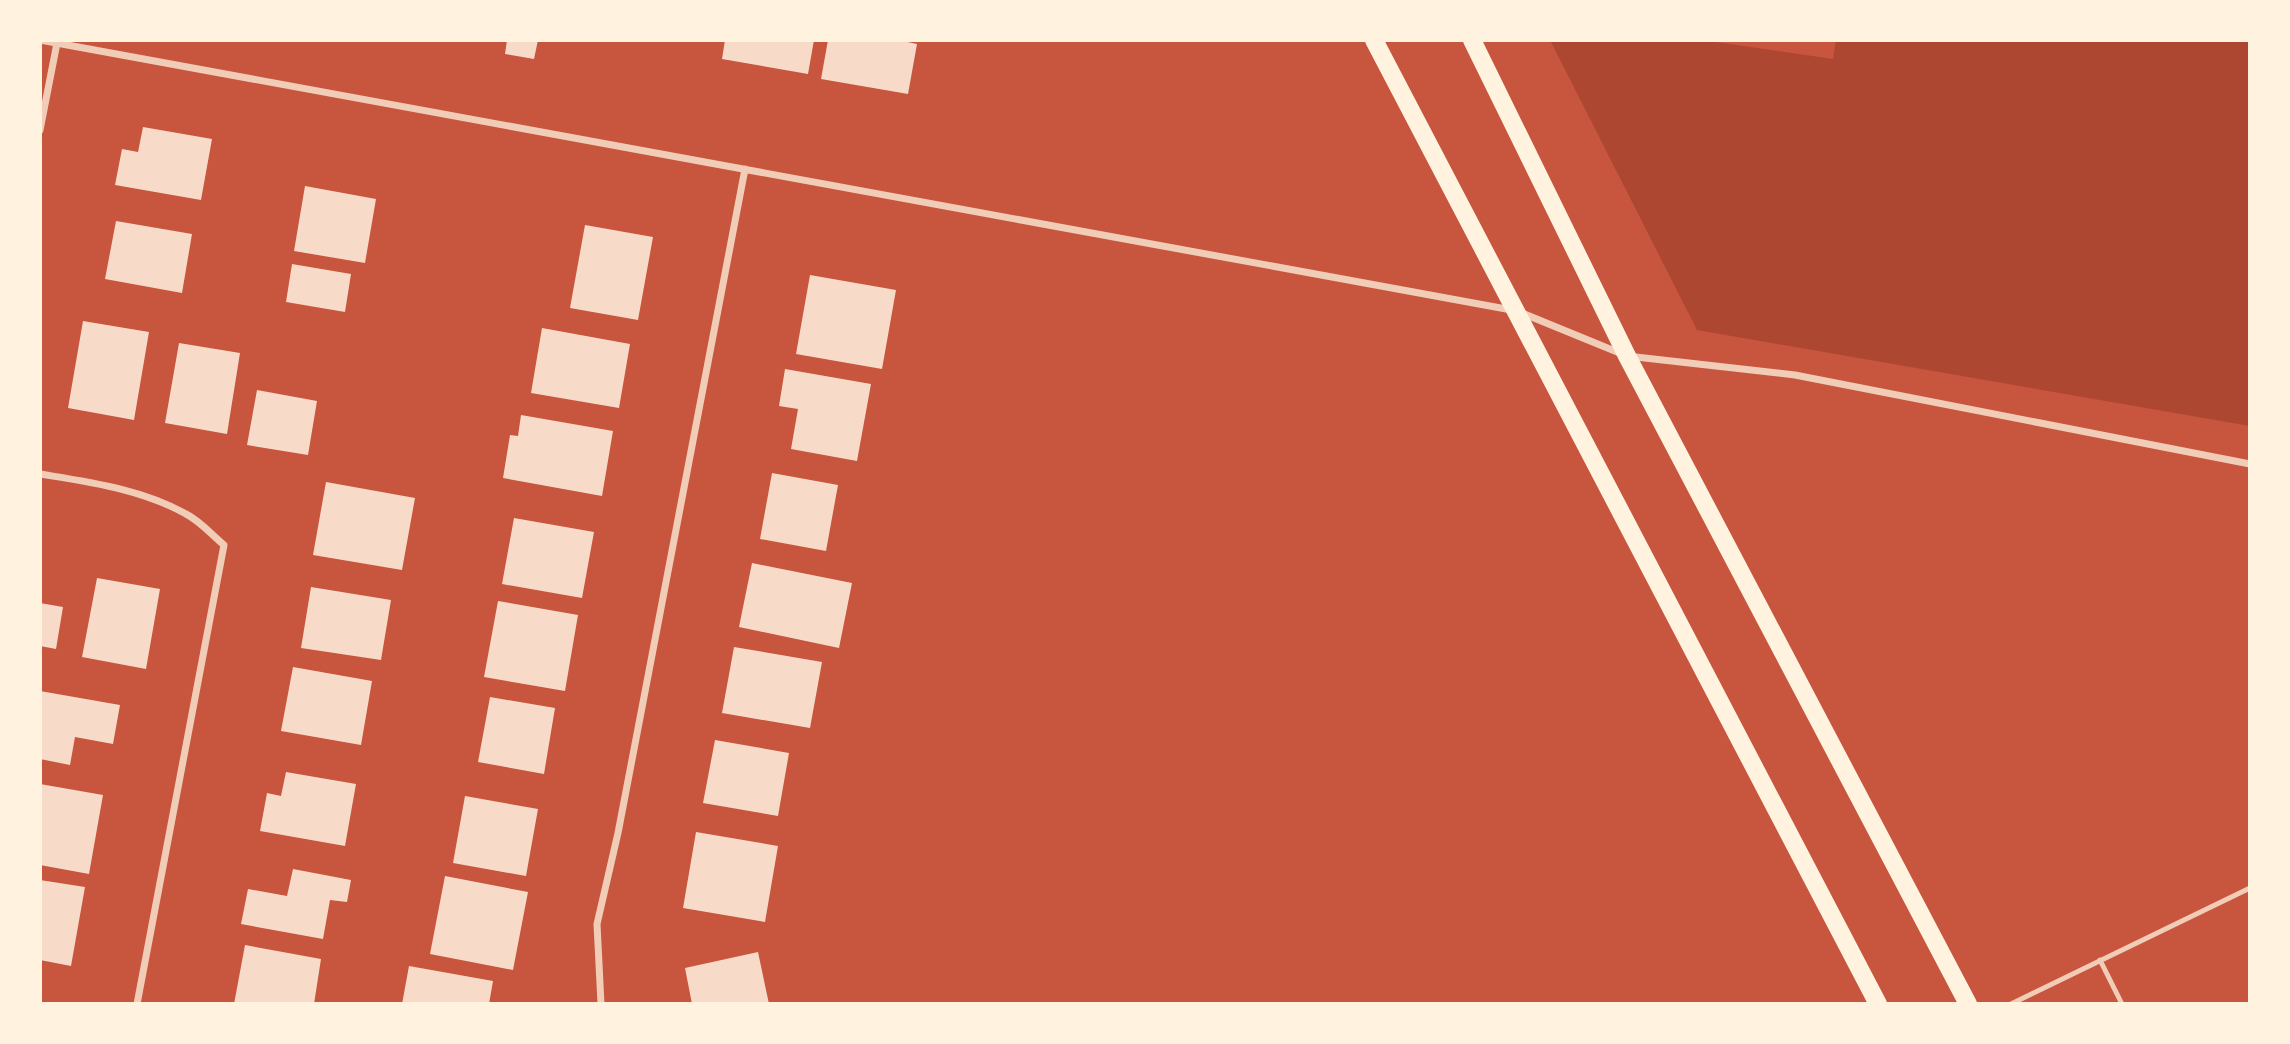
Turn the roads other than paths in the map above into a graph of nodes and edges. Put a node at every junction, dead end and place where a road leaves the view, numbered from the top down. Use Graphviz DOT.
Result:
graph roads {
  1 [pos="40,40"];
  2 [pos="1374,40"];
  3 [pos="1472,40"];
  4 [pos="57,43"];
  5 [pos="40,130"];
  6 [pos="745,169"];
  7 [pos="1517,311"];
  8 [pos="1627,356"];
  9 [pos="2250,464"];
  10 [pos="40,474"];
  11 [pos="2250,888"];
  12 [pos="2101,960"];
  13 [pos="137,1004"];
  14 [pos="601,1004"];
  15 [pos="1878,1004"];
  16 [pos="1968,1004"];
  17 [pos="2011,1004"];
  18 [pos="2122,1004"];
  1 -- 4 [label="street"];
  2 -- 7 [label="main road"];
  3 -- 8 [label="main road"];
  4 -- 5 [label="street"];
  4 -- 6 [label="street"];
  6 -- 7 [label="street"];
  6 -- 14 [label="street"];
  7 -- 8 [label="street"];
  7 -- 15 [label="main road"];
  8 -- 9 [label="street"];
  8 -- 16 [label="main road"];
  10 -- 13 [label="street"];
  11 -- 12 [label="lane"];
  12 -- 17 [label="lane"];
  12 -- 18 [label="lane"];
}
